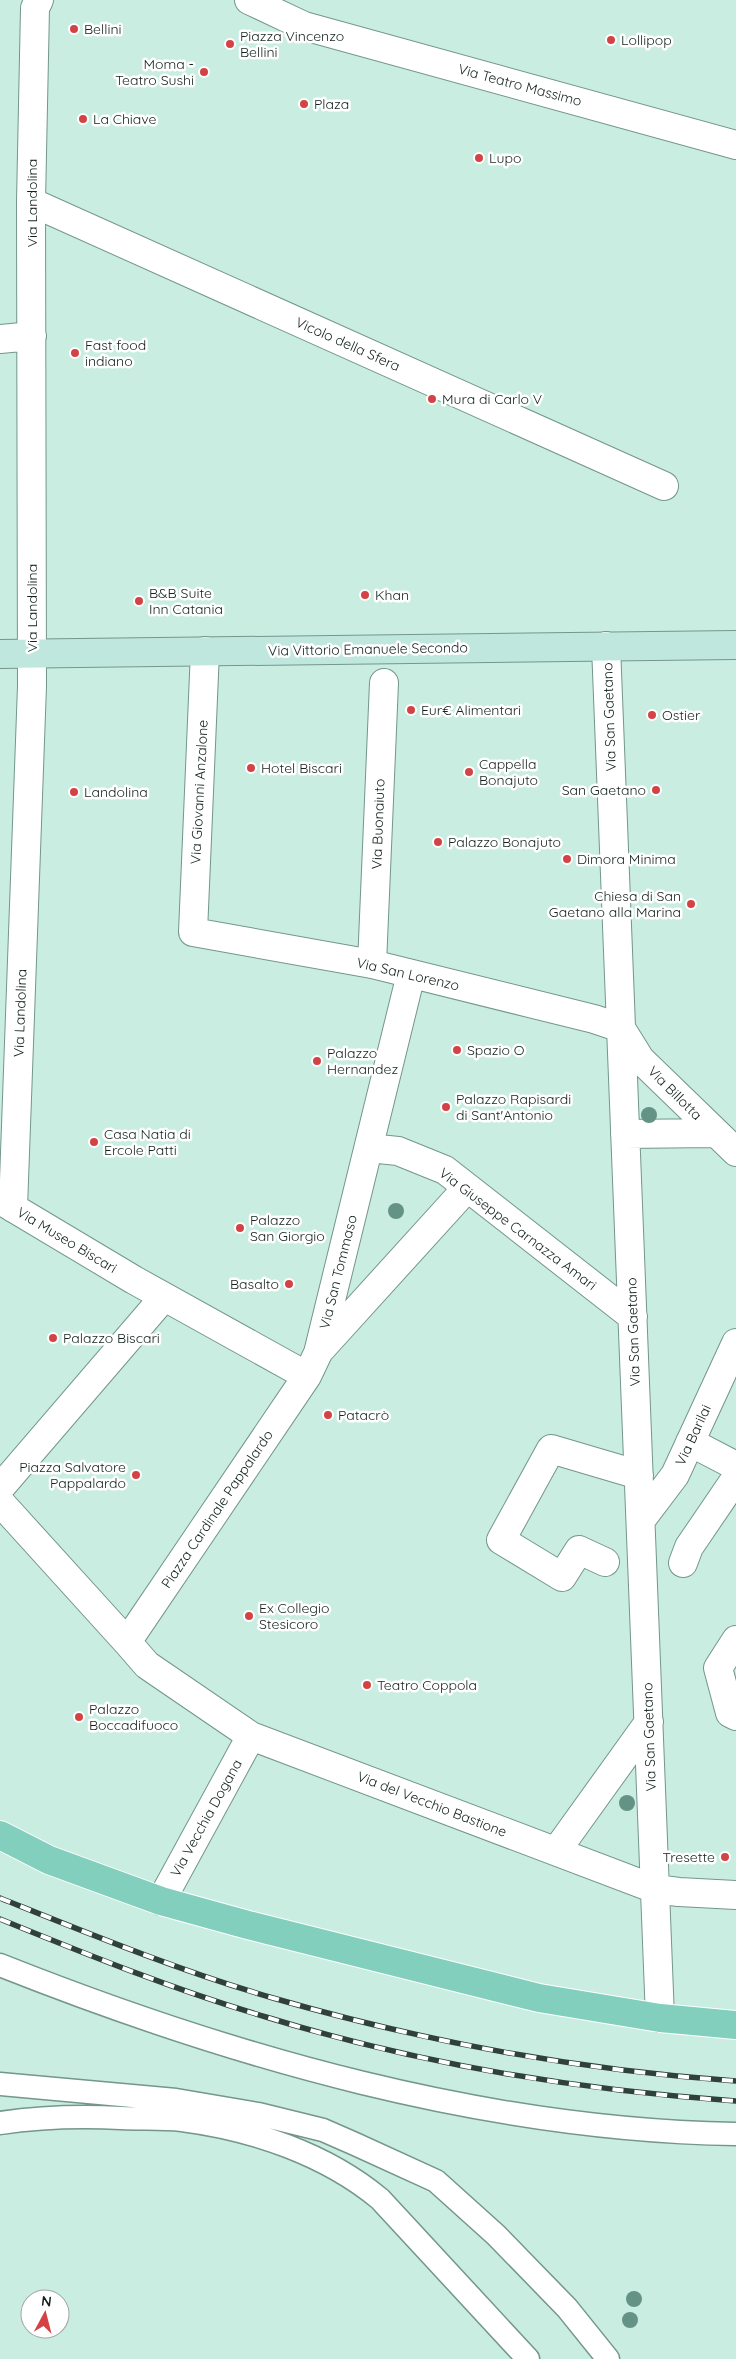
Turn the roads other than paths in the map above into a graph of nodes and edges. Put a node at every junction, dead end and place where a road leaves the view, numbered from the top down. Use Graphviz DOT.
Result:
graph roads {
  1 [pos="249,0"];
  2 [pos="37,4"];
  3 [pos="736,145"];
  4 [pos="31,202"];
  5 [pos="32,336"];
  6 [pos="0,339"];
  7 [pos="664,486"];
  8 [pos="736,645"];
  9 [pos="606,646"];
  10 [pos="205,651"];
  11 [pos="0,654"];
  12 [pos="32,654"];
  13 [pos="384,683"];
  14 [pos="193,932"];
  15 [pos="372,964"];
  16 [pos="412,974"];
  17 [pos="621,1028"];
  18 [pos="714,1133"];
  19 [pos="625,1134"];
  20 [pos="369,1148"];
  21 [pos="736,1152"];
  22 [pos="467,1188"];
  23 [pos="7,1204"];
  24 [pos="164,1297"];
  25 [pos="632,1317"];
  26 [pos="736,1343"];
  27 [pos="312,1364"];
  28 [pos="690,1442"];
  29 [pos="736,1466"];
  30 [pos="639,1475"];
  31 [pos="736,1478"];
  32 [pos="0,1488"];
  33 [pos="0,1502"];
  34 [pos="641,1520"];
  35 [pos="604,1562"];
  36 [pos="682,1563"];
  37 [pos="736,1640"];
  38 [pos="127,1642"];
  39 [pos="736,1716"];
  40 [pos="649,1722"];
  41 [pos="251,1736"];
  42 [pos="0,1822"];
  43 [pos="0,1835"];
  44 [pos="557,1850"];
  45 [pos="49,1860"];
  46 [pos="655,1889"];
  47 [pos="736,1895"];
  48 [pos="161,1901"];
  49 [pos="0,1965"];
  50 [pos="660,2018"];
  51 [pos="736,2026"];
  52 [pos="0,2084"];
  53 [pos="0,2123"];
  54 [pos="736,2134"];
  55 [pos="528,2359"];
  56 [pos="608,2359"];
  1 -- 3 [label="street, Via Teatro Massimo"];
  2 -- 4 [label="street, Via Landolina"];
  4 -- 5 [label="street, Via Landolina"];
  4 -- 7 [label="street, Vicolo della Sfera"];
  5 -- 6 [label="street"];
  5 -- 12 [label="street, Via Landolina"];
  8 -- 9 [label="main road, Via Vittorio Emanuele Secondo"];
  9 -- 10 [label="main road, Via Vittorio Emanuele Secondo"];
  9 -- 17 [label="street, Via San Gaetano"];
  10 -- 12 [label="main road, Via Vittorio Emanuele Secondo"];
  10 -- 14 [label="street, Via Giovanni Anzalone"];
  11 -- 12 [label="main road, Via Vittorio Emanuele Secondo"];
  12 -- 23 [label="street, Via Landolina"];
  13 -- 15 [label="street, Via Buonaiuto"];
  14 -- 15 [label="street, Via San Lorenzo"];
  15 -- 16 [label="street, Via San Lorenzo"];
  16 -- 17 [label="street, Via San Lorenzo"];
  16 -- 20 [label="street, Via San Tommaso"];
  17 -- 18 [label="street, Via Billotta"];
  17 -- 19 [label="street, Via San Gaetano"];
  18 -- 19 [label="street"];
  18 -- 21 [label="street, Via Billotta"];
  19 -- 25 [label="street, Via San Gaetano"];
  20 -- 22 [label="street, Via Giuseppe Carnazza Amari"];
  20 -- 27 [label="street, Via San Tommaso"];
  22 -- 25 [label="street, Via Giuseppe Carnazza Amari"];
  22 -- 27 [label="street, Via San Tommaso"];
  23 -- 24 [label="street, Via Museo Biscari"];
  24 -- 27 [label="street"];
  24 -- 32 [label="street"];
  25 -- 30 [label="street, Via San Gaetano"];
  26 -- 28 [label="street, Via Barilai"];
  27 -- 38 [label="street, Piazza Cardinale Pappalardo"];
  28 -- 29 [label="street"];
  28 -- 34 [label="street, Via Barilai"];
  30 -- 34 [label="street, Via San Gaetano"];
  30 -- 35 [label="street"];
  31 -- 36 [label="street"];
  33 -- 38 [label="street"];
  34 -- 40 [label="street, Via San Gaetano"];
  37 -- 39 [label="street"];
  38 -- 41 [label="street, Via del Vecchio Bastione"];
  40 -- 44 [label="street"];
  40 -- 46 [label="street, Via San Gaetano"];
  41 -- 44 [label="street, Via del Vecchio Bastione"];
  41 -- 48 [label="street, Via Vecchia Dogana"];
  42 -- 45 [label="street"];
  43 -- 45 [label="main road"];
  44 -- 46 [label="street, Via del Vecchio Bastione"];
  45 -- 48 [label="main road"];
  46 -- 47 [label="street, Via del Vecchio Bastione"];
  46 -- 50 [label="street, Via San Gaetano"];
  48 -- 50 [label="main road"];
  49 -- 54 [label="lane"];
  50 -- 51 [label="main road"];
  52 -- 56 [label="lane"];
  53 -- 55 [label="lane"];
}
